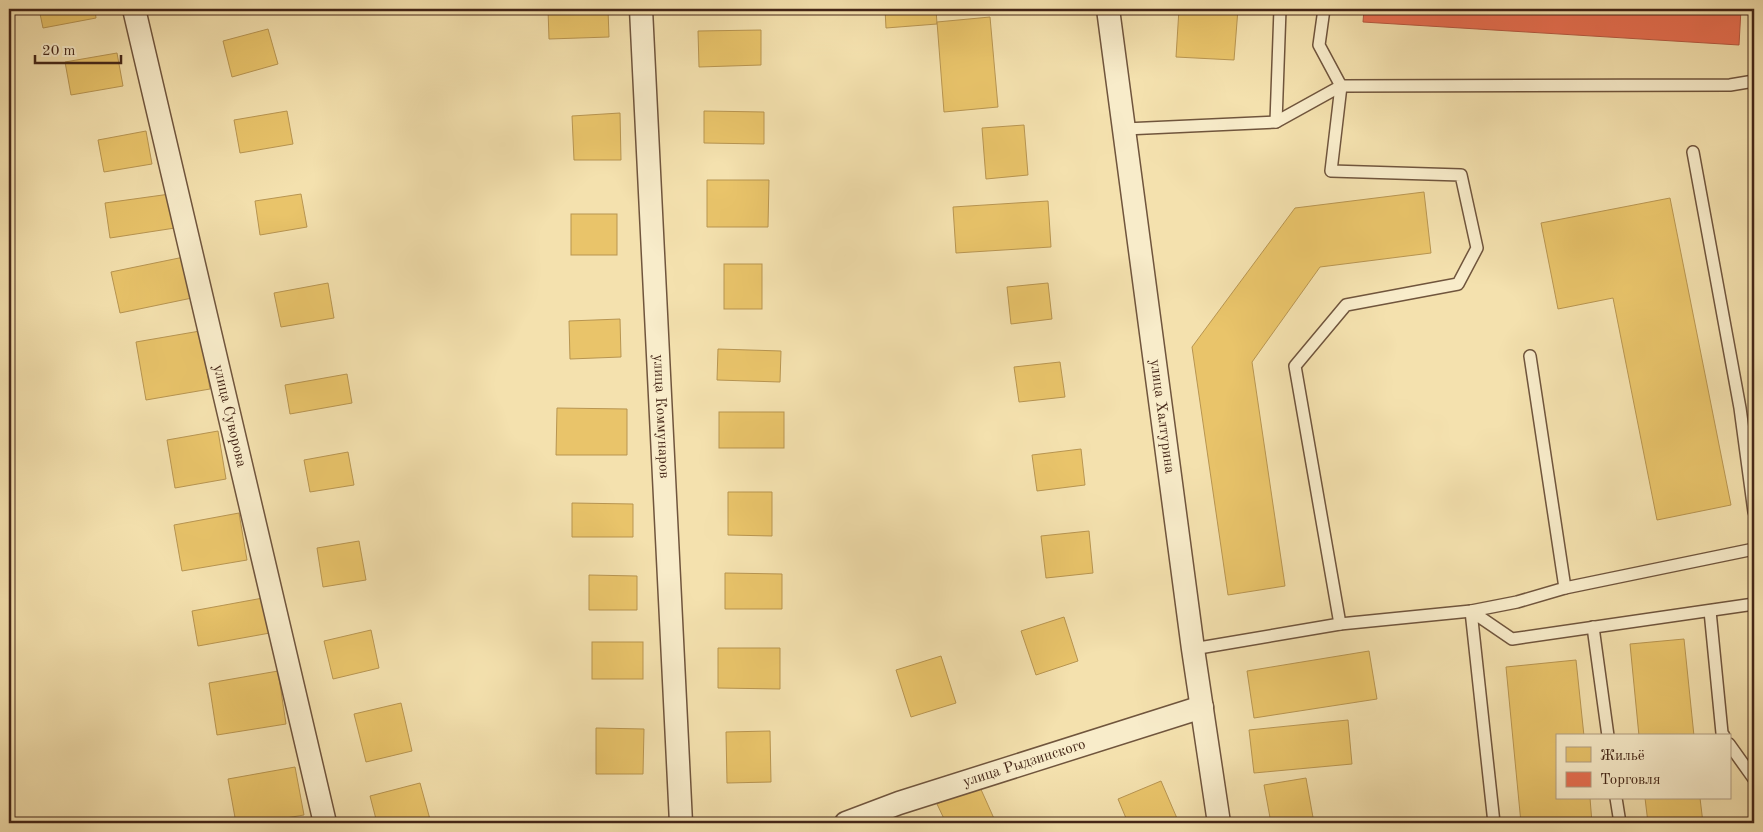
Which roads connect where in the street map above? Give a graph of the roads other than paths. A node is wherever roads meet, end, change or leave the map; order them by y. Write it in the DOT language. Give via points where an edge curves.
graph roads {
  1 [pos="134,9"];
  2 [pos="641,9"];
  3 [pos="1108,9"];
  4 [pos="1280,9"];
  5 [pos="1324,9"];
  6 [pos="1754,80"];
  7 [pos="1341,86"];
  8 [pos="1276,122"];
  9 [pos="1125,129"];
  10 [pos="1693,152"];
  11 [pos="1530,356"];
  12 [pos="1754,512"];
  13 [pos="1754,549"];
  14 [pos="1565,588"];
  15 [pos="1754,604"];
  16 [pos="1471,611"];
  17 [pos="1710,611"];
  18 [pos="1340,624"];
  19 [pos="1593,628"];
  20 [pos="1193,649"];
  21 [pos="1202,707"];
  22 [pos="1608,734"];
  23 [pos="1723,734"];
  24 [pos="1730,745"];
  25 [pos="1754,779"];
  26 [pos="1616,800"];
  27 [pos="325,823"];
  28 [pos="681,823"];
  29 [pos="846,823"];
  30 [pos="1219,823"];
  31 [pos="1494,823"];
  32 [pos="1620,823"];
  1 -- 27 [label="street, улица Суворова"];
  2 -- 28 [label="street, улица Коммунаров"];
  3 -- 9 [label="street, улица Халтурина"];
  4 -- 8 [label="lane"];
  5 -- 7 [label="lane" via="1319,45"];
  6 -- 7 [label="lane" via="1730,85"];
  7 -- 8 [label="lane"];
  7 -- 18 [label="lane" via="1331,170 1461,175 1477,248 1458,284 1346,305 1295,366"];
  8 -- 9 [label="lane"];
  9 -- 20 [label="street, улица Халтурина"];
  10 -- 12 [label="lane" via="1740,408"];
  11 -- 14 [label="lane"];
  13 -- 14 [label="lane"];
  14 -- 16 [label="lane"];
  15 -- 17 [label="lane"];
  16 -- 18 [label="lane"];
  16 -- 19 [label="lane" via="1512,639"];
  16 -- 31 [label="lane"];
  17 -- 19 [label="lane"];
  17 -- 23 [label="lane"];
  18 -- 20 [label="lane"];
  19 -- 22 [label="lane"];
  20 -- 21 [label="street, улица Халтурина"];
  21 -- 29 [label="street, улица Рыдзинского" via="899,803"];
  21 -- 30 [label="street, улица Халтурина"];
  24 -- 25 [label="lane"];
  26 -- 32 [label="lane"];
}
